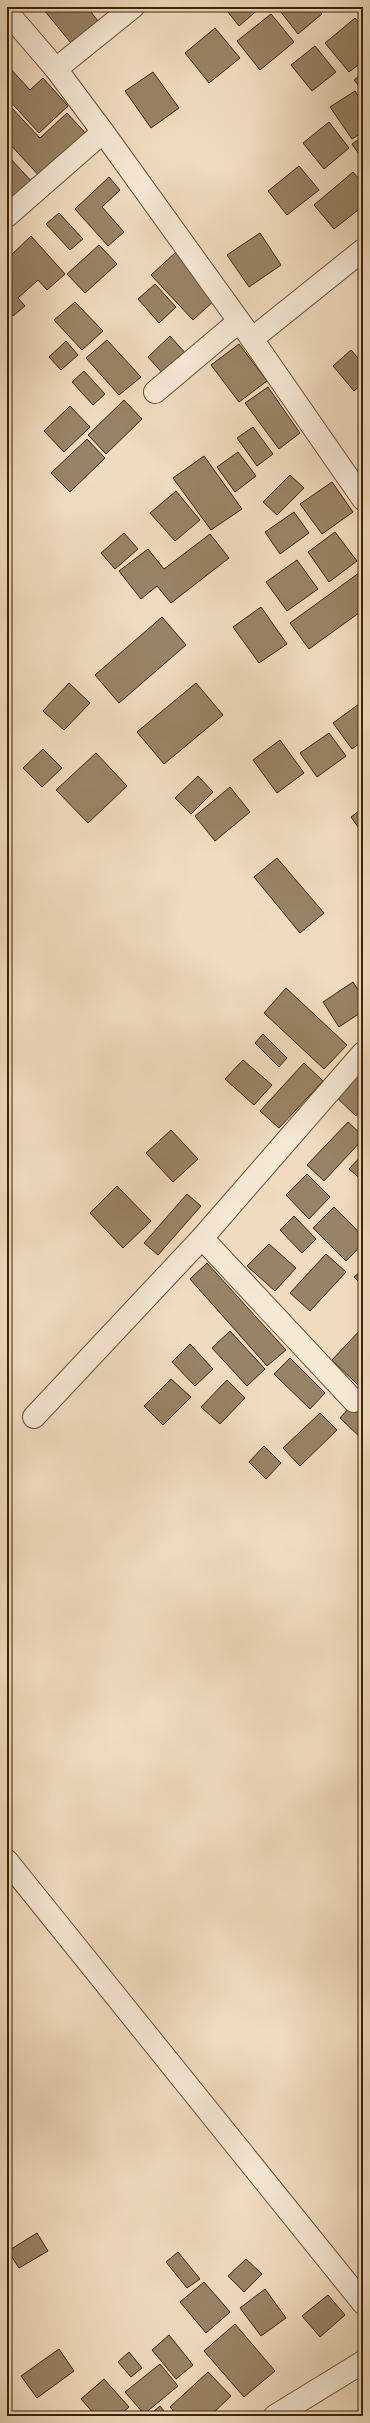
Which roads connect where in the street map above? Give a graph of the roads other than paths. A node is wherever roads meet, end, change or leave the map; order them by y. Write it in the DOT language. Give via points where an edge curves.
graph roads {
  1 [pos="133,7"];
  2 [pos="7,12"];
  3 [pos="56,69"];
  4 [pos="103,132"];
  5 [pos="7,216"];
  6 [pos="363,250"];
  7 [pos="238,322"];
  8 [pos="252,339"];
  9 [pos="156,392"];
  10 [pos="363,499"];
  11 [pos="363,1053"];
  12 [pos="202,1238"];
  13 [pos="354,1401"];
  14 [pos="34,1417"];
  15 [pos="7,1861"];
  16 [pos="363,2303"];
  17 [pos="363,2362"];
  18 [pos="275,2416"];
  1 -- 3 [label="street"];
  2 -- 3 [label="street"];
  3 -- 4 [label="street"];
  4 -- 5 [label="street"];
  4 -- 7 [label="street"];
  6 -- 8 [label="street"];
  7 -- 8 [label="street"];
  7 -- 9 [label="street"];
  8 -- 10 [label="street"];
  11 -- 12 [label="street"];
  12 -- 13 [label="street"];
  12 -- 14 [label="street"];
  15 -- 16 [label="street"];
  17 -- 18 [label="street"];
}
